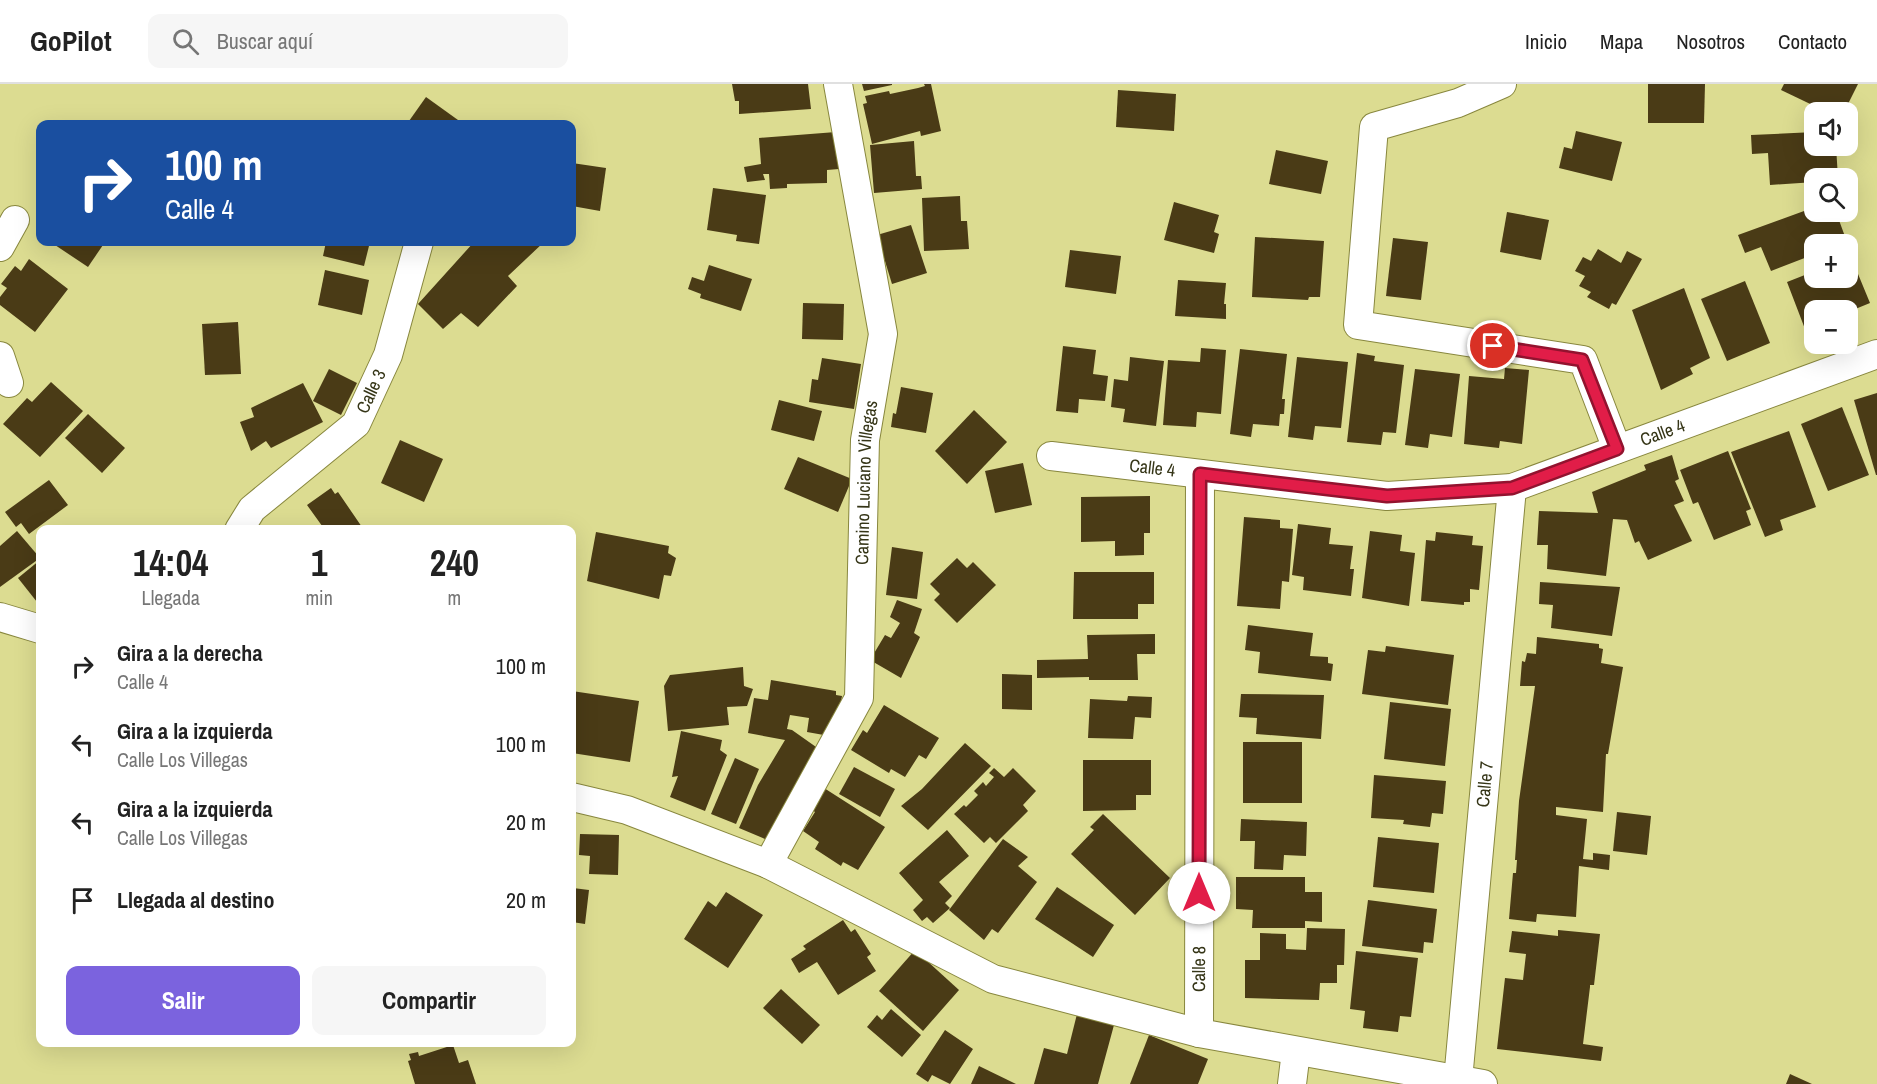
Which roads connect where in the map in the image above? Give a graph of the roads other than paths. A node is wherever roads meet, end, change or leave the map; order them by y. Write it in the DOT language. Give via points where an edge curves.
graph roads {
  1 [pos="838,84"];
  2 [pos="1502,84"];
  3 [pos="15,220"];
  4 [pos="418,246"];
  5 [pos="0,247"];
  6 [pos="1877,354"];
  7 [pos="0,356"];
  8 [pos="9,383"];
  9 [pos="1617,449"];
  10 [pos="1051,456"];
  11 [pos="1200,474"];
  12 [pos="1512,488"];
  13 [pos="242,525"];
  14 [pos="0,617"];
  15 [pos="36,627"];
  16 [pos="576,797"];
  17 [pos="768,864"];
  18 [pos="1199,1032"];
  19 [pos="1296,1051"];
  20 [pos="1471,1082"];
  21 [pos="1292,1084"];
  1 -- 17 [label="street, Camino Luciano Villegas" via="883,334 865,440 859,698"];
  2 -- 9 [label="street" via="1458,103 1374,127 1358,325 1582,360"];
  3 -- 5 [label="street"];
  4 -- 13 [label="street, Calle 3" via="388,355 356,424 252,509"];
  6 -- 9 [label="street, Calle 4"];
  7 -- 8 [label="street"];
  9 -- 12 [label="street, Calle 4"];
  10 -- 11 [label="street, Calle 4"];
  11 -- 12 [label="street, Calle 4" via="1387,496"];
  11 -- 18 [label="street, Calle 8"];
  12 -- 20 [label="street, Calle 7"];
  14 -- 15 [label="street"];
  16 -- 17 [label="street" via="627,810"];
  17 -- 18 [label="street" via="993,979"];
  18 -- 19 [label="street"];
  19 -- 20 [label="street"];
  19 -- 21 [label="street"];
}
